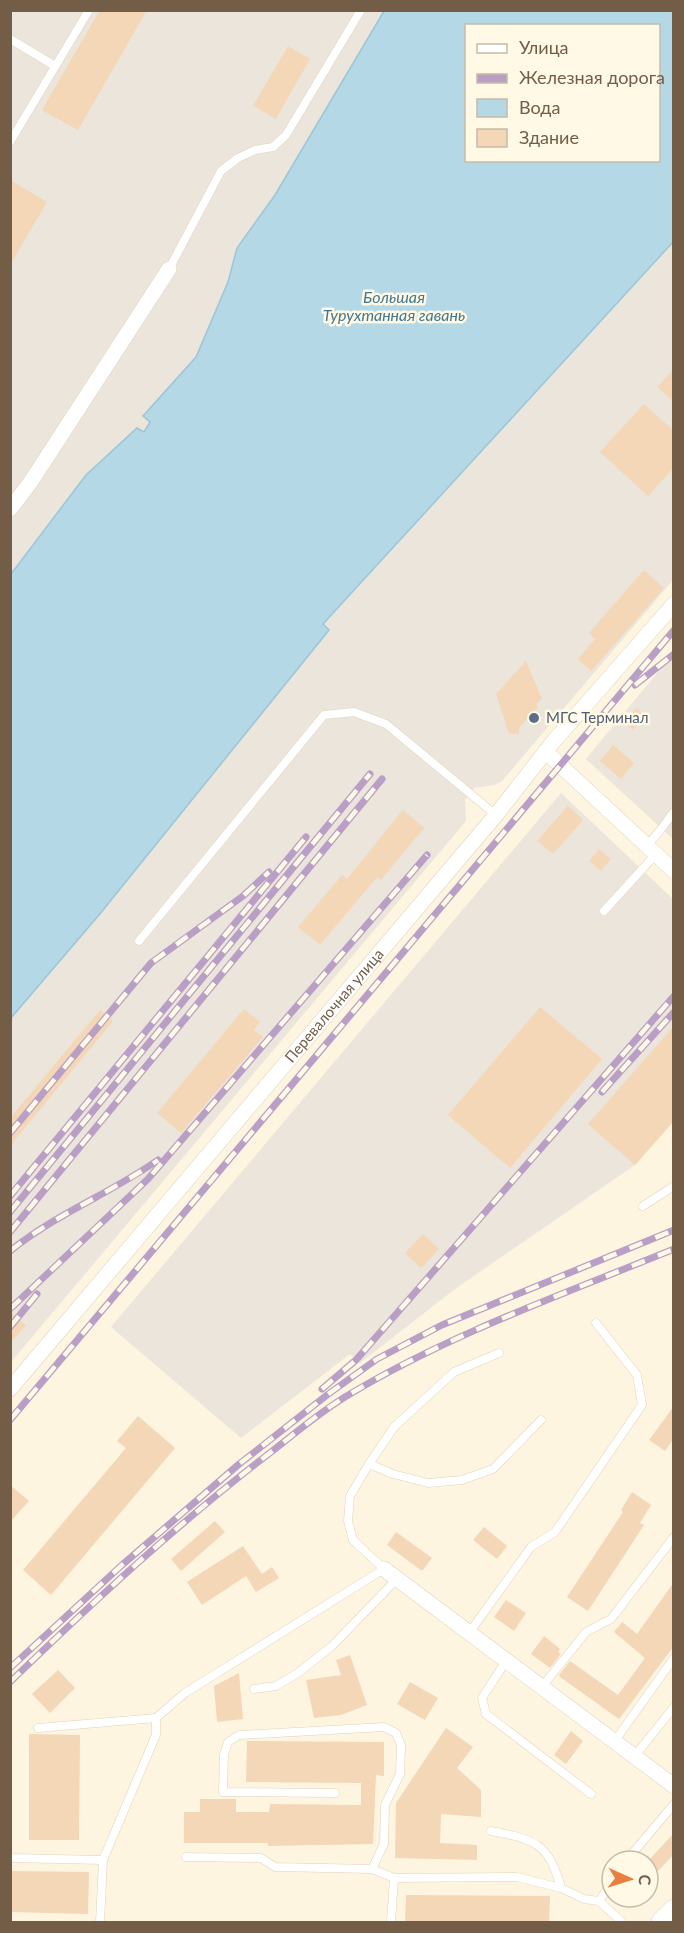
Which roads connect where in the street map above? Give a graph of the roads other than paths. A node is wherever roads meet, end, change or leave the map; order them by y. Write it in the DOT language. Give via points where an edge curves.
graph roads {
  1 [pos="89,10"];
  2 [pos="361,10"];
  3 [pos="10,39"];
  4 [pos="55,66"];
  5 [pos="10,142"];
  6 [pos="169,268"];
  7 [pos="10,509"];
  8 [pos="674,604"];
  9 [pos="546,752"];
  10 [pos="674,812"];
  11 [pos="496,815"];
  12 [pos="651,849"];
  13 [pos="674,870"];
  14 [pos="604,911"];
  15 [pos="139,941"];
  16 [pos="674,1186"];
  17 [pos="643,1206"];
  18 [pos="596,1323"];
  19 [pos="499,1353"];
  20 [pos="10,1389"];
  21 [pos="542,1420"];
  22 [pos="369,1464"];
  23 [pos="674,1537"];
  24 [pos="384,1569"];
  25 [pos="397,1579"];
  26 [pos="469,1633"];
  27 [pos="674,1658"];
  28 [pos="506,1662"];
  29 [pos="541,1688"];
  30 [pos="254,1689"];
  31 [pos="674,1707"];
  32 [pos="156,1718"];
  33 [pos="38,1728"];
  34 [pos="614,1742"];
  35 [pos="634,1757"];
  36 [pos="674,1786"];
  37 [pos="335,1793"];
  38 [pos="591,1794"];
  39 [pos="674,1804"];
  40 [pos="491,1832"];
  41 [pos="636,1849"];
  42 [pos="186,1857"];
  43 [pos="10,1858"];
  44 [pos="103,1860"];
  45 [pos="372,1869"];
  46 [pos="394,1878"];
  47 [pos="561,1887"];
  48 [pos="599,1901"];
  49 [pos="674,1910"];
  50 [pos="100,1923"];
  51 [pos="391,1923"];
  52 [pos="622,1923"];
  53 [pos="662,1923"];
  1 -- 4 [label="lane"];
  2 -- 6 [label="lane" via="286,135 273,147 255,150 221,171"];
  3 -- 4 [label="lane"];
  4 -- 5 [label="lane"];
  6 -- 7 [label="street"];
  8 -- 9 [label="street, Перевалочная улица"];
  9 -- 11 [label="street, Перевалочная улица"];
  9 -- 12 [label="street"];
  10 -- 12 [label="lane"];
  11 -- 15 [label="lane" via="386,724 354,712 324,715"];
  11 -- 20 [label="street, Перевалочная улица"];
  12 -- 13 [label="street"];
  12 -- 14 [label="lane"];
  16 -- 17 [label="lane"];
  18 -- 26 [label="lane" via="637,1375 642,1405 555,1532 531,1547"];
  19 -- 22 [label="lane" via="454,1372 394,1427"];
  21 -- 22 [label="lane" via="493,1469 462,1480 428,1483"];
  22 -- 24 [label="lane" via="350,1496 348,1521 353,1540"];
  23 -- 29 [label="lane" via="610,1619 586,1632"];
  24 -- 25 [label="street"];
  24 -- 32 [label="lane" via="185,1693"];
  25 -- 26 [label="street"];
  25 -- 30 [label="lane" via="332,1646 298,1673 276,1686"];
  26 -- 28 [label="street"];
  27 -- 34 [label="lane"];
  28 -- 29 [label="street"];
  28 -- 38 [label="lane" via="482,1698 486,1714"];
  29 -- 34 [label="street"];
  31 -- 35 [label="lane"];
  32 -- 33 [label="lane"];
  32 -- 44 [label="lane" via="156,1735"];
  34 -- 35 [label="street"];
  35 -- 36 [label="street"];
  37 -- 45 [label="lane" via="223,1792 228,1742 239,1735 384,1727 396,1733 401,1745 400,1774 385,1805 384,1844"];
  39 -- 41 [label="lane"];
  40 -- 47 [label="lane" via="515,1836 549,1854"];
  42 -- 45 [label="lane" via="261,1858 275,1868"];
  43 -- 44 [label="lane"];
  44 -- 50 [label="lane"];
  45 -- 46 [label="lane"];
  46 -- 47 [label="lane" via="517,1877"];
  46 -- 51 [label="lane"];
  47 -- 48 [label="lane" via="584,1899"];
  48 -- 52 [label="lane"];
  49 -- 53 [label="street"];
}
